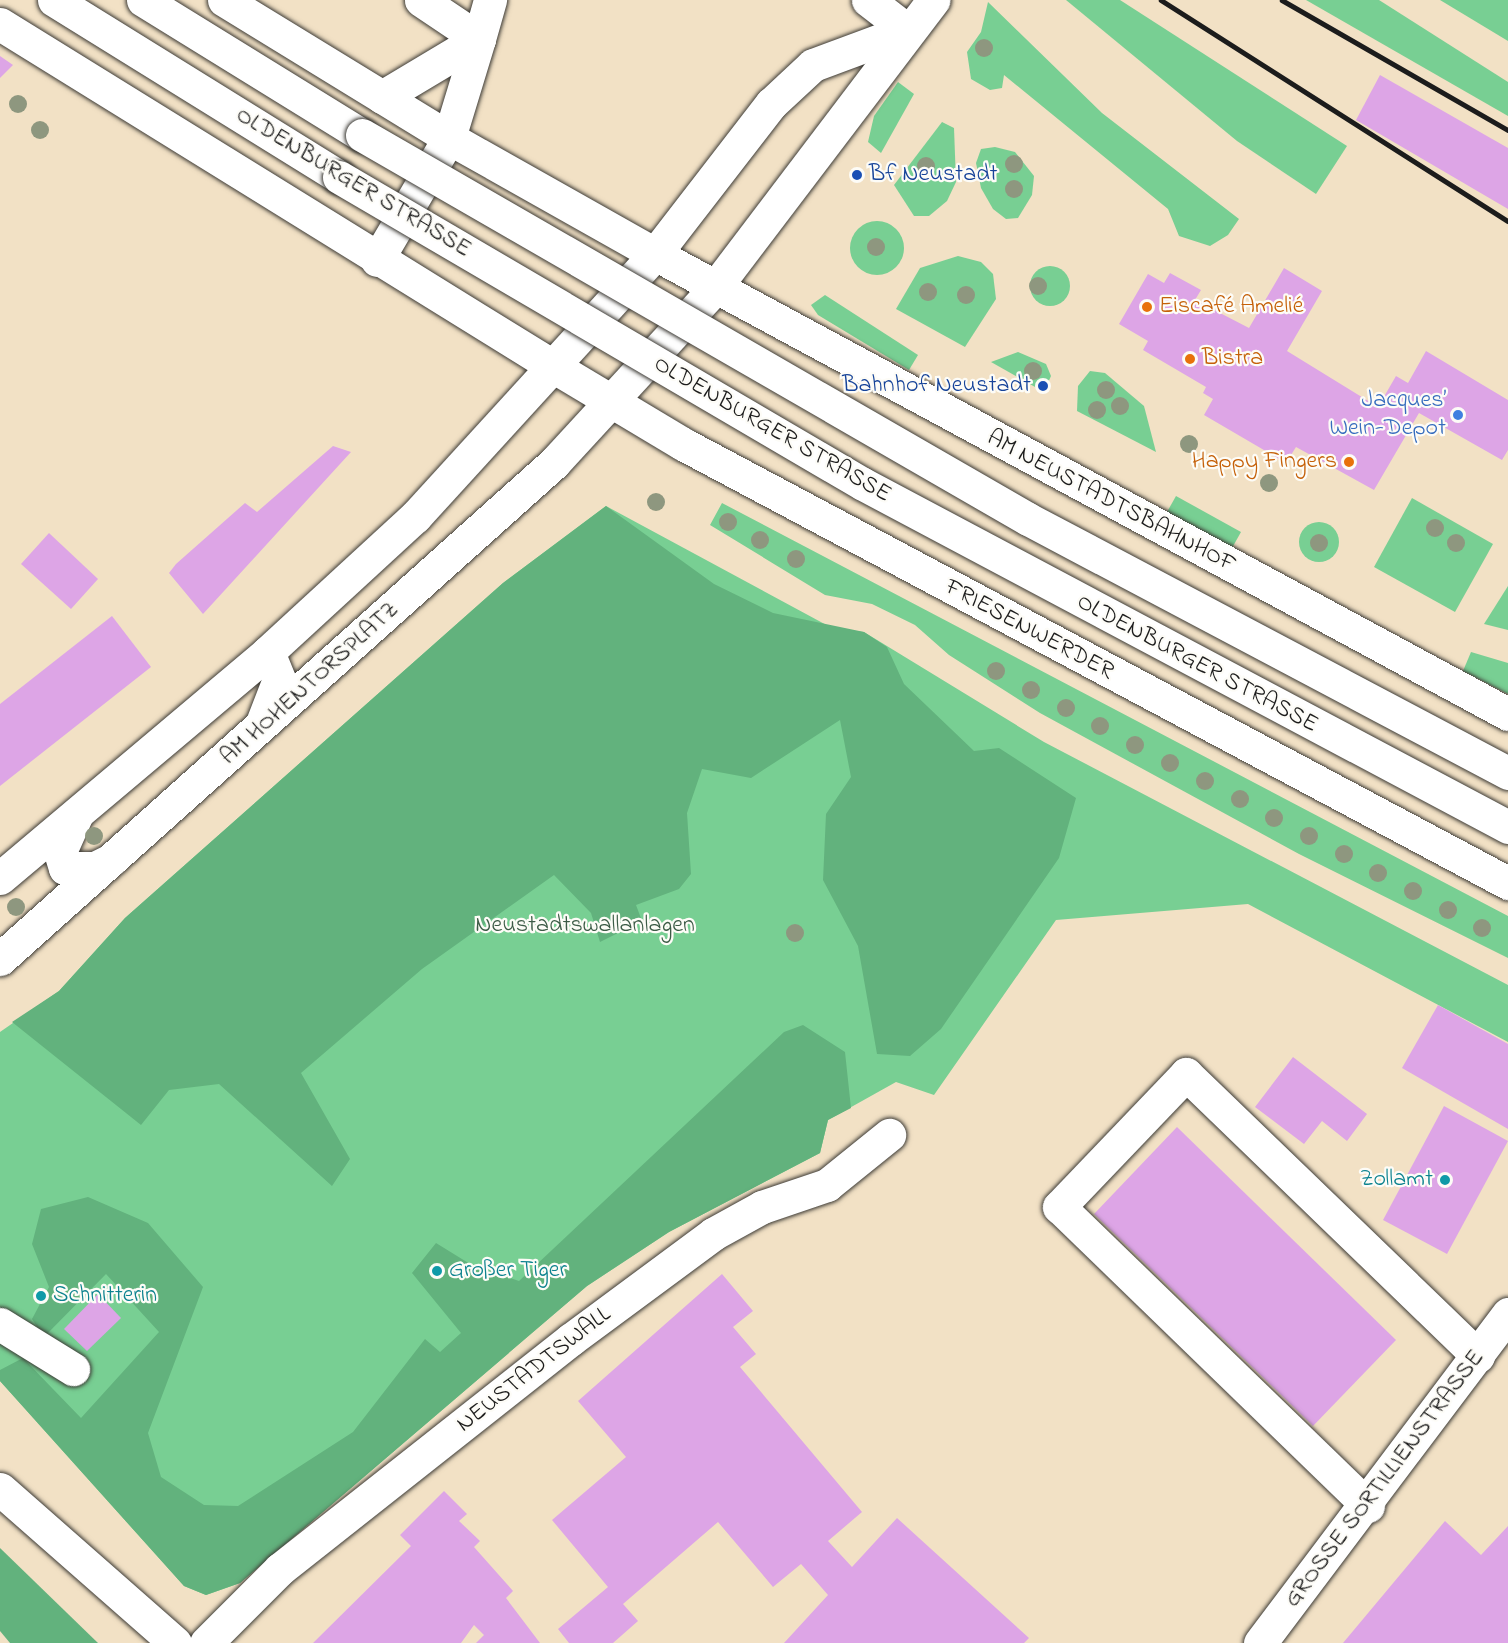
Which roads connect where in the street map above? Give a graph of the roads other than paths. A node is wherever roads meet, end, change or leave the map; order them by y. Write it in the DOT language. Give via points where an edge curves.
graph roads {
  1 [pos="54,0"];
  2 [pos="143,0"];
  3 [pos="224,0"];
  4 [pos="421,0"];
  5 [pos="490,0"];
  6 [pos="868,0"];
  7 [pos="933,0"];
  8 [pos="0,24"];
  9 [pos="907,30"];
  10 [pos="478,39"];
  11 [pos="382,97"];
  12 [pos="449,138"];
  13 [pos="655,254"];
  14 [pos="377,260"];
  15 [pos="714,289"];
  16 [pos="556,368"];
  17 [pos="612,401"];
  18 [pos="268,652"];
  19 [pos="1508,714"];
  20 [pos="261,726"];
  21 [pos="1508,773"];
  22 [pos="76,815"];
  23 [pos="1508,826"];
  24 [pos="114,859"];
  25 [pos="0,878"];
  26 [pos="1508,883"];
  27 [pos="0,959"];
  28 [pos="889,1136"];
  29 [pos="1508,1314"];
  30 [pos="0,1324"];
  31 [pos="1478,1356"];
  32 [pos="73,1369"];
  33 [pos="0,1473"];
  34 [pos="0,1489"];
  35 [pos="1368,1506"];
  36 [pos="42,1524"];
  37 [pos="174,1643"];
  38 [pos="206,1643"];
  39 [pos="1260,1643"];
  1 -- 23 [label="main road, OLDENBURGER STRASSE, bridge" via="339,177 873,490"];
  2 -- 21 [label="main road, OLDENBURGER STRASSE, bridge" via="362,135 1018,514"];
  3 -- 11 [label="main road, AM NEUSTADTSBAHNHOF"];
  4 -- 10 [label="main road"];
  5 -- 10 [label="main road"];
  6 -- 9 [label="main road"];
  7 -- 9 [label="main road, AM HOHENTORSPLATZ"];
  8 -- 14 [label="main road, FRIESENWERDER"];
  9 -- 13 [label="main road" via="813,65 771,104"];
  9 -- 15 [label="main road, AM HOHENTORSPLATZ"];
  10 -- 11 [label="main road"];
  10 -- 12 [label="main road"];
  11 -- 12 [label="main road, AM NEUSTADTSBAHNHOF"];
  12 -- 13 [label="main road, AM NEUSTADTSBAHNHOF"];
  12 -- 14 [label="main road"];
  13 -- 15 [label="main road, AM NEUSTADTSBAHNHOF"];
  13 -- 16 [label="main road"];
  14 -- 16 [label="main road, FRIESENWERDER"];
  15 -- 17 [label="main road, AM HOHENTORSPLATZ"];
  15 -- 19 [label="main road, AM NEUSTADTSBAHNHOF"];
  16 -- 17 [label="main road, FRIESENWERDER"];
  16 -- 18 [label="main road" via="415,518"];
  17 -- 20 [label="main road, AM HOHENTORSPLATZ" via="541,476"];
  17 -- 26 [label="main road, FRIESENWERDER" via="683,444"];
  18 -- 20 [label="main road" via="279,678"];
  18 -- 22 [label="main road"];
  20 -- 24 [label="main road, AM HOHENTORSPLATZ"];
  22 -- 24 [label="main road" via="60,852 65,867 95,868"];
  22 -- 25 [label="main road"];
  24 -- 27 [label="main road, AM HOHENTORSPLATZ"];
  28 -- 38 [label="main road, NEUSTADTSWALL" via="827,1185 762,1207 713,1234 570,1340 280,1569"];
  29 -- 31 [label="main road, GROSSE SORTILLIENSTRASSE"];
  30 -- 32 [label="main road"];
  31 -- 35 [label="main road, GROSSE SORTILLIENSTRASSE"];
  31 -- 35 [label="main road" via="1186,1074 1059,1207"];
  33 -- 36 [label="main road"];
  34 -- 36 [label="main road"];
  35 -- 39 [label="main road, GROSSE SORTILLIENSTRASSE"];
  36 -- 37 [label="main road"];
}
